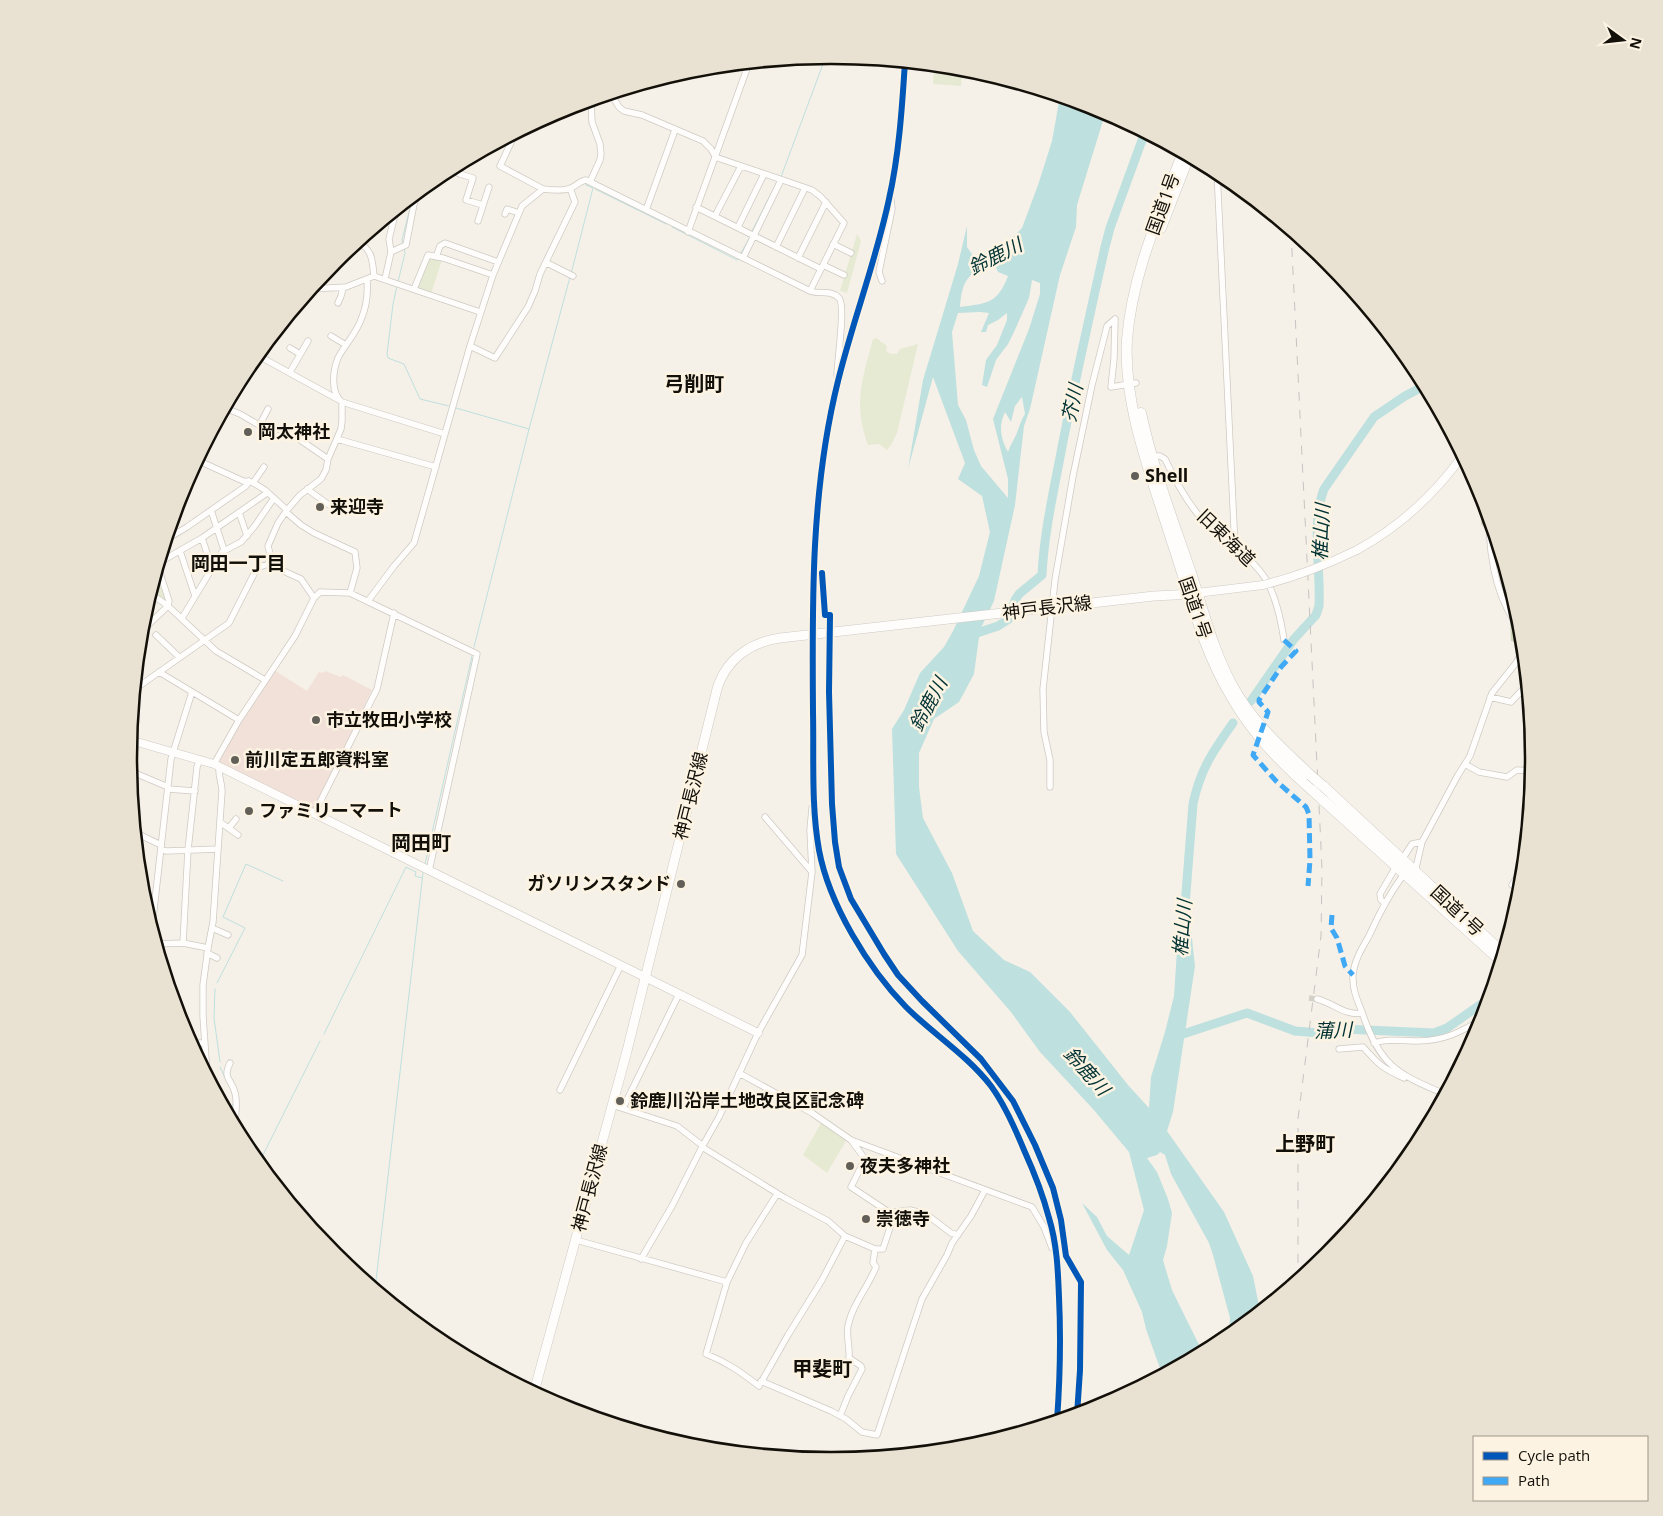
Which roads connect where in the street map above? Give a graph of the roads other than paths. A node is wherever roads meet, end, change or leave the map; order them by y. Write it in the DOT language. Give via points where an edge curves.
graph roads {
  1 [pos="905,68"];
  2 [pos="747,69"];
  3 [pos="614,99"];
  4 [pos="592,107"];
  5 [pos="675,130"];
  6 [pos="511,142"];
  7 [pos="715,156"];
  8 [pos="1180,158"];
  9 [pos="1187,162"];
  10 [pos="741,166"];
  11 [pos="458,173"];
  12 [pos="764,174"];
  13 [pos="781,180"];
  14 [pos="588,181"];
  15 [pos="1217,181"];
  16 [pos="489,187"];
  17 [pos="570,188"];
  18 [pos="805,188"];
  19 [pos="543,189"];
  20 [pos="890,196"];
  21 [pos="826,202"];
  22 [pos="414,203"];
  23 [pos="482,206"];
  24 [pos="696,207"];
  25 [pos="646,210"];
  26 [pos="505,214"];
  27 [pos="519,214"];
  28 [pos="715,216"];
  29 [pos="394,220"];
  30 [pos="478,221"];
  31 [pos="738,227"];
  32 [pos="688,232"];
  33 [pos="751,234"];
  34 [pos="833,244"];
  35 [pos="364,245"];
  36 [pos="776,246"];
  37 [pos="391,252"];
  38 [pos="851,253"];
  39 [pos="436,257"];
  40 [pos="742,258"];
  41 [pos="798,258"];
  42 [pos="498,262"];
  43 [pos="547,262"];
  44 [pos="822,267"];
  45 [pos="493,275"];
  46 [pos="571,275"];
  47 [pos="844,275"];
  48 [pos="374,276"];
  49 [pos="367,279"];
  50 [pos="385,279"];
  51 [pos="882,281"];
  52 [pos="343,288"];
  53 [pos="321,289"];
  54 [pos="414,289"];
  55 [pos="810,291"];
  56 [pos="338,303"];
  57 [pos="480,312"];
  58 [pos="331,336"];
  59 [pos="308,341"];
  60 [pos="346,345"];
  61 [pos="470,346"];
  62 [pos="290,348"];
  63 [pos="300,354"];
  64 [pos="264,359"];
  65 [pos="290,372"];
  66 [pos="838,379"];
  67 [pos="1132,384"];
  68 [pos="340,401"];
  69 [pos="268,409"];
  70 [pos="231,410"];
  71 [pos="260,424"];
  72 [pos="445,434"];
  73 [pos="337,440"];
  74 [pos="1149,456"];
  75 [pos="328,459"];
  76 [pos="1459,461"];
  77 [pos="204,463"];
  78 [pos="264,467"];
  79 [pos="436,467"];
  80 [pos="251,482"];
  81 [pos="307,489"];
  82 [pos="267,492"];
  83 [pos="274,498"];
  84 [pos="328,505"];
  85 [pos="211,510"];
  86 [pos="286,511"];
  87 [pos="239,512"];
  88 [pos="217,527"];
  89 [pos="174,534"];
  90 [pos="247,536"];
  91 [pos="202,538"];
  92 [pos="1490,538"];
  93 [pos="1235,548"];
  94 [pos="224,550"];
  95 [pos="180,551"];
  96 [pos="167,558"];
  97 [pos="268,564"];
  98 [pos="212,568"];
  99 [pos="161,577"];
  100 [pos="350,593"];
  101 [pos="1193,594"];
  102 [pos="195,596"];
  103 [pos="156,598"];
  104 [pos="314,598"];
  105 [pos="368,601"];
  106 [pos="168,606"];
  107 [pos="1050,608"];
  108 [pos="1509,610"];
  109 [pos="394,613"];
  110 [pos="182,618"];
  111 [pos="151,622"];
  112 [pos="814,634"];
  113 [pos="156,635"];
  114 [pos="1284,640"];
  115 [pos="204,641"];
  116 [pos="179,657"];
  117 [pos="1519,660"];
  118 [pos="159,672"];
  119 [pos="265,680"];
  120 [pos="141,684"];
  121 [pos="1522,690"];
  122 [pos="192,692"];
  123 [pos="1490,697"];
  124 [pos="239,720"];
  125 [pos="138,742"];
  126 [pos="174,752"];
  127 [pos="200,759"];
  128 [pos="1465,764"];
  129 [pos="216,766"];
  130 [pos="1525,771"];
  131 [pos="138,774"];
  132 [pos="1050,787"];
  133 [pos="168,788"];
  134 [pos="814,788"];
  135 [pos="195,791"];
  136 [pos="314,814"];
  137 [pos="765,817"];
  138 [pos="236,819"];
  139 [pos="220,822"];
  140 [pos="229,828"];
  141 [pos="238,835"];
  142 [pos="142,836"];
  143 [pos="1422,842"];
  144 [pos="161,847"];
  145 [pos="218,849"];
  146 [pos="188,850"];
  147 [pos="1405,855"];
  148 [pos="1394,870"];
  149 [pos="429,871"];
  150 [pos="812,872"];
  151 [pos="1410,872"];
  152 [pos="1385,903"];
  153 [pos="154,907"];
  154 [pos="212,928"];
  155 [pos="227,936"];
  156 [pos="163,944"];
  157 [pos="183,944"];
  158 [pos="1499,949"];
  159 [pos="207,951"];
  160 [pos="1496,957"];
  161 [pos="217,958"];
  162 [pos="621,965"];
  163 [pos="646,977"];
  164 [pos="679,994"];
  165 [pos="1318,999"];
  166 [pos="1363,1016"];
  167 [pos="1472,1026"];
  168 [pos="758,1033"];
  169 [pos="1373,1042"];
  170 [pos="199,1043"];
  171 [pos="205,1043"];
  172 [pos="1339,1049"];
  173 [pos="206,1059"];
  174 [pos="230,1063"];
  175 [pos="739,1073"];
  176 [pos="1418,1083"];
  177 [pos="560,1090"];
  178 [pos="1440,1092"];
  179 [pos="612,1106"];
  180 [pos="623,1108"];
  181 [pos="235,1113"];
  182 [pos="851,1140"];
  183 [pos="702,1146"];
  184 [pos="985,1190"];
  185 [pos="777,1194"];
  186 [pos="895,1212"];
  187 [pos="958,1235"];
  188 [pos="845,1236"];
  189 [pos="576,1240"];
  190 [pos="875,1249"];
  191 [pos="1056,1251"];
  192 [pos="642,1259"];
  193 [pos="727,1282"];
  194 [pos="761,1381"];
  195 [pos="536,1386"];
  196 [pos="1057,1414"];
  197 [pos="840,1416"];
  1 -- 20 [label="street" via="898,150"];
  2 -- 7 [label="street"];
  3 -- 5 [label="street" via="624,110"];
  4 -- 14 [label="street" via="592,122 602,154"];
  5 -- 7 [label="street" via="703,141"];
  5 -- 25 [label="street"];
  6 -- 19 [label="street" via="500,166"];
  7 -- 10 [label="street"];
  7 -- 24 [label="street"];
  8 -- 67 [label="highway, 国道1号" via="1135,285 1127,342"];
  9 -- 67 [label="highway, 国道1号" via="1142,287 1136,312"];
  10 -- 12 [label="street"];
  10 -- 28 [label="street"];
  11 -- 23 [label="street" via="473,178 466,200"];
  12 -- 13 [label="street"];
  12 -- 31 [label="street"];
  13 -- 18 [label="street"];
  13 -- 33 [label="street"];
  14 -- 17 [label="street" via="581,181"];
  14 -- 25 [label="street"];
  15 -- 93 [label="street"];
  16 -- 23 [label="street"];
  17 -- 19 [label="street"];
  17 -- 43 [label="street" via="575,202"];
  18 -- 21 [label="street"];
  18 -- 36 [label="street"];
  19 -- 27 [label="street" via="522,206"];
  20 -- 51 [label="street" via="892,209 880,272"];
  20 -- 66 [label="street"];
  21 -- 34 [label="street" via="844,223"];
  21 -- 41 [label="street"];
  22 -- 37 [label="street" via="404,246"];
  23 -- 30 [label="street"];
  24 -- 28 [label="street"];
  24 -- 32 [label="street"];
  25 -- 32 [label="street"];
  26 -- 27 [label="street" via="507,209"];
  27 -- 42 [label="street"];
  28 -- 31 [label="street"];
  29 -- 37 [label="street" via="389,238"];
  31 -- 33 [label="street"];
  32 -- 40 [label="street"];
  33 -- 36 [label="street"];
  33 -- 40 [label="street"];
  34 -- 38 [label="street"];
  34 -- 44 [label="street"];
  35 -- 48 [label="street" via="370,254"];
  36 -- 41 [label="street"];
  37 -- 50 [label="street"];
  39 -- 42 [label="street" via="440,246 445,243"];
  39 -- 45 [label="street"];
  39 -- 54 [label="street" via="428,256"];
  40 -- 55 [label="street"];
  41 -- 44 [label="street"];
  42 -- 45 [label="street"];
  43 -- 46 [label="street"];
  43 -- 61 [label="street" via="534,296 495,358"];
  44 -- 47 [label="street"];
  44 -- 55 [label="street"];
  45 -- 57 [label="street"];
  48 -- 49 [label="street"];
  48 -- 50 [label="street"];
  49 -- 52 [label="street"];
  49 -- 60 [label="street" via="368,295 363,317"];
  50 -- 54 [label="street"];
  52 -- 53 [label="street"];
  52 -- 56 [label="street"];
  54 -- 57 [label="street"];
  55 -- 66 [label="street" via="826,291 840,299 842,320"];
  57 -- 61 [label="street"];
  58 -- 60 [label="street"];
  59 -- 63 [label="street"];
  60 -- 68 [label="street" via="338,358 334,375 335,392"];
  61 -- 72 [label="street"];
  62 -- 63 [label="street"];
  63 -- 65 [label="street"];
  64 -- 65 [label="street"];
  65 -- 68 [label="street"];
  66 -- 112 [label="street" via="819,487"];
  67 -- 74 [label="highway, 国道1号" via="1134,416"];
  67 -- 107 [label="street" via="1111,387 1115,319 1105,330"];
  68 -- 72 [label="street"];
  68 -- 73 [label="street" via="342,421"];
  69 -- 71 [label="street"];
  70 -- 71 [label="street"];
  71 -- 75 [label="street" via="293,435"];
  72 -- 79 [label="street"];
  73 -- 75 [label="street"];
  73 -- 79 [label="street"];
  74 -- 93 [label="street, 旧東海道" via="1165,459 1198,514"];
  74 -- 101 [label="highway, 国道1号"];
  75 -- 81 [label="street" via="324,475"];
  76 -- 101 [label="street, bridge" via="1420,505 1357,550 1302,575 1262,585"];
  77 -- 80 [label="street"];
  78 -- 80 [label="street"];
  79 -- 105 [label="street" via="414,543"];
  80 -- 82 [label="street"];
  80 -- 85 [label="street"];
  81 -- 84 [label="street"];
  81 -- 86 [label="street"];
  82 -- 83 [label="street"];
  82 -- 87 [label="street"];
  83 -- 86 [label="street"];
  83 -- 90 [label="street"];
  85 -- 88 [label="street"];
  85 -- 89 [label="street"];
  86 -- 97 [label="street" via="270,539"];
  86 -- 100 [label="street" via="314,533 355,552 358,568"];
  87 -- 88 [label="street"];
  87 -- 90 [label="street"];
  88 -- 91 [label="street"];
  88 -- 94 [label="street"];
  90 -- 94 [label="street"];
  91 -- 95 [label="street"];
  91 -- 98 [label="street"];
  92 -- 108 [label="street" via="1500,590"];
  93 -- 114 [label="street, 旧東海道" via="1265,579 1278,610"];
  94 -- 98 [label="street"];
  95 -- 96 [label="street"];
  95 -- 102 [label="street"];
  97 -- 104 [label="street" via="301,579"];
  97 -- 115 [label="street" via="257,568 229,623"];
  98 -- 102 [label="street"];
  99 -- 106 [label="street" via="170,601"];
  100 -- 104 [label="street" via="320,592"];
  100 -- 105 [label="street"];
  101 -- 107 [label="main road, 神戸長沢線"];
  101 -- 151 [label="highway, 国道1号, bridge" via="1233,688 1252,715"];
  101 -- 151 [label="highway, 国道1号, bridge" via="1218,671 1237,706 1268,748 1324,801"];
  102 -- 110 [label="street"];
  103 -- 106 [label="street"];
  104 -- 119 [label="street" via="295,636"];
  105 -- 109 [label="street"];
  106 -- 110 [label="street"];
  106 -- 111 [label="street"];
  107 -- 112 [label="main road, 神戸長沢線"];
  107 -- 132 [label="street" via="1043,689"];
  109 -- 136 [label="street" via="377,689"];
  109 -- 149 [label="street" via="477,654"];
  110 -- 115 [label="street"];
  112 -- 134 [label="street"];
  112 -- 163 [label="main road, 神戸長沢線" via="774,638 757,644 736,657 721,677"];
  113 -- 116 [label="street"];
  115 -- 116 [label="street"];
  115 -- 119 [label="street"];
  116 -- 118 [label="street"];
  117 -- 123 [label="street"];
  118 -- 120 [label="street"];
  118 -- 122 [label="street"];
  119 -- 124 [label="street"];
  121 -- 123 [label="street" via="1511,702"];
  122 -- 124 [label="street"];
  122 -- 126 [label="street"];
  123 -- 128 [label="street"];
  124 -- 129 [label="street"];
  125 -- 126 [label="street"];
  126 -- 127 [label="street"];
  126 -- 133 [label="street"];
  127 -- 129 [label="street"];
  127 -- 135 [label="street"];
  128 -- 130 [label="street" via="1479,772 1508,777 1517,770"];
  128 -- 143 [label="street"];
  129 -- 136 [label="street"];
  129 -- 139 [label="street" via="222,786"];
  131 -- 133 [label="street"];
  133 -- 135 [label="street"];
  133 -- 144 [label="street"];
  134 -- 150 [label="street" via="810,830"];
  134 -- 191 [label="street" via="819,848 836,902 888,986 905,1006 980,1074 1000,1100 1040,1188"];
  135 -- 146 [label="street"];
  136 -- 149 [label="street"];
  137 -- 150 [label="street"];
  138 -- 140 [label="street"];
  139 -- 140 [label="street"];
  139 -- 145 [label="street"];
  140 -- 141 [label="street"];
  142 -- 144 [label="street"];
  143 -- 147 [label="street" via="1412,844"];
  143 -- 151 [label="street"];
  144 -- 146 [label="street"];
  144 -- 153 [label="street"];
  145 -- 146 [label="street"];
  145 -- 154 [label="street"];
  146 -- 157 [label="street"];
  148 -- 152 [label="street" via="1380,894"];
  149 -- 162 [label="street"];
  150 -- 168 [label="street" via="802,955"];
  151 -- 152 [label="street"];
  151 -- 158 [label="highway, 国道1号"];
  151 -- 160 [label="highway, 国道1号"];
  152 -- 166 [label="street" via="1355,964 1354,986"];
  154 -- 155 [label="street"];
  154 -- 159 [label="street"];
  156 -- 157 [label="street"];
  157 -- 159 [label="street"];
  159 -- 161 [label="street"];
  159 -- 171 [label="street" via="203,993"];
  162 -- 163 [label="street"];
  162 -- 177 [label="street"];
  163 -- 164 [label="street"];
  163 -- 179 [label="main road, 神戸長沢線"];
  164 -- 168 [label="street"];
  164 -- 180 [label="street"];
  165 -- 166 [label="street" via="1346,1013"];
  166 -- 169 [label="street"];
  167 -- 169 [label="street" via="1448,1038"];
  168 -- 175 [label="street"];
  169 -- 176 [label="street" via="1390,1065"];
  170 -- 171 [label="street"];
  171 -- 173 [label="street"];
  172 -- 176 [label="street" via="1363,1047 1383,1068"];
  174 -- 181 [label="street" via="226,1075 235,1092"];
  175 -- 182 [label="street"];
  175 -- 183 [label="street" via="720,1117"];
  176 -- 178 [label="street"];
  179 -- 180 [label="street"];
  179 -- 189 [label="main road, 神戸長沢線"];
  180 -- 183 [label="street" via="677,1126"];
  182 -- 184 [label="street"];
  182 -- 186 [label="street" via="865,1159 852,1187"];
  183 -- 185 [label="street"];
  183 -- 192 [label="street"];
  184 -- 187 [label="street"];
  184 -- 191 [label="street" via="1032,1207 1052,1249"];
  185 -- 188 [label="street" via="828,1221"];
  185 -- 193 [label="street" via="746,1243"];
  186 -- 187 [label="street" via="910,1210 926,1214"];
  186 -- 190 [label="street" via="883,1249"];
  187 -- 197 [label="street" via="922,1299 877,1435 862,1432"];
  188 -- 190 [label="street"];
  188 -- 194 [label="street"];
  189 -- 192 [label="street"];
  189 -- 195 [label="main road, 神戸長沢線"];
  190 -- 197 [label="street" via="873,1260 876,1267 848,1328 849,1358 862,1369"];
  191 -- 196 [label="street" via="1060,1344"];
  192 -- 193 [label="street"];
  193 -- 194 [label="street" via="706,1354 736,1368 759,1386"];
  194 -- 197 [label="street"];
}
